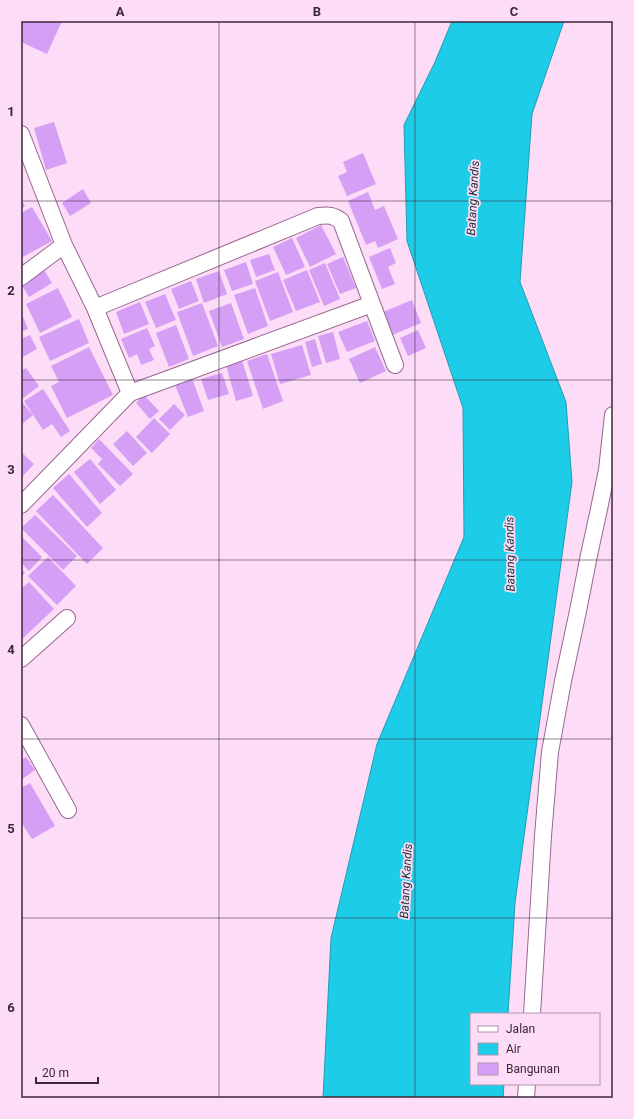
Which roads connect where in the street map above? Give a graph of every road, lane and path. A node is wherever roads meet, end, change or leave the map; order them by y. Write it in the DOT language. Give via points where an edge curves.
graph roads {
  1 [pos="21,134"];
  2 [pos="26,161"];
  3 [pos="64,245"];
  4 [pos="21,277"];
  5 [pos="372,304"];
  6 [pos="95,308"];
  7 [pos="395,365"];
  8 [pos="130,393"];
  9 [pos="613,415"];
  10 [pos="21,505"];
  11 [pos="67,618"];
  12 [pos="21,659"];
  13 [pos="21,725"];
  14 [pos="68,810"];
  15 [pos="532,1013"];
  16 [pos="527,1085"];
  17 [pos="526,1098"];
  1 -- 2 [label="street"];
  2 -- 3 [label="street"];
  3 -- 4 [label="street"];
  3 -- 6 [label="street"];
  5 -- 6 [label="street" via="341,221 335,216 327,215 318,216"];
  5 -- 7 [label="street"];
  5 -- 8 [label="street"];
  6 -- 8 [label="street"];
  8 -- 10 [label="street"];
  9 -- 15 [label="street" via="599,509 550,752"];
  11 -- 12 [label="street"];
  13 -- 14 [label="street"];
  16 -- 17 [label="street"];
}
